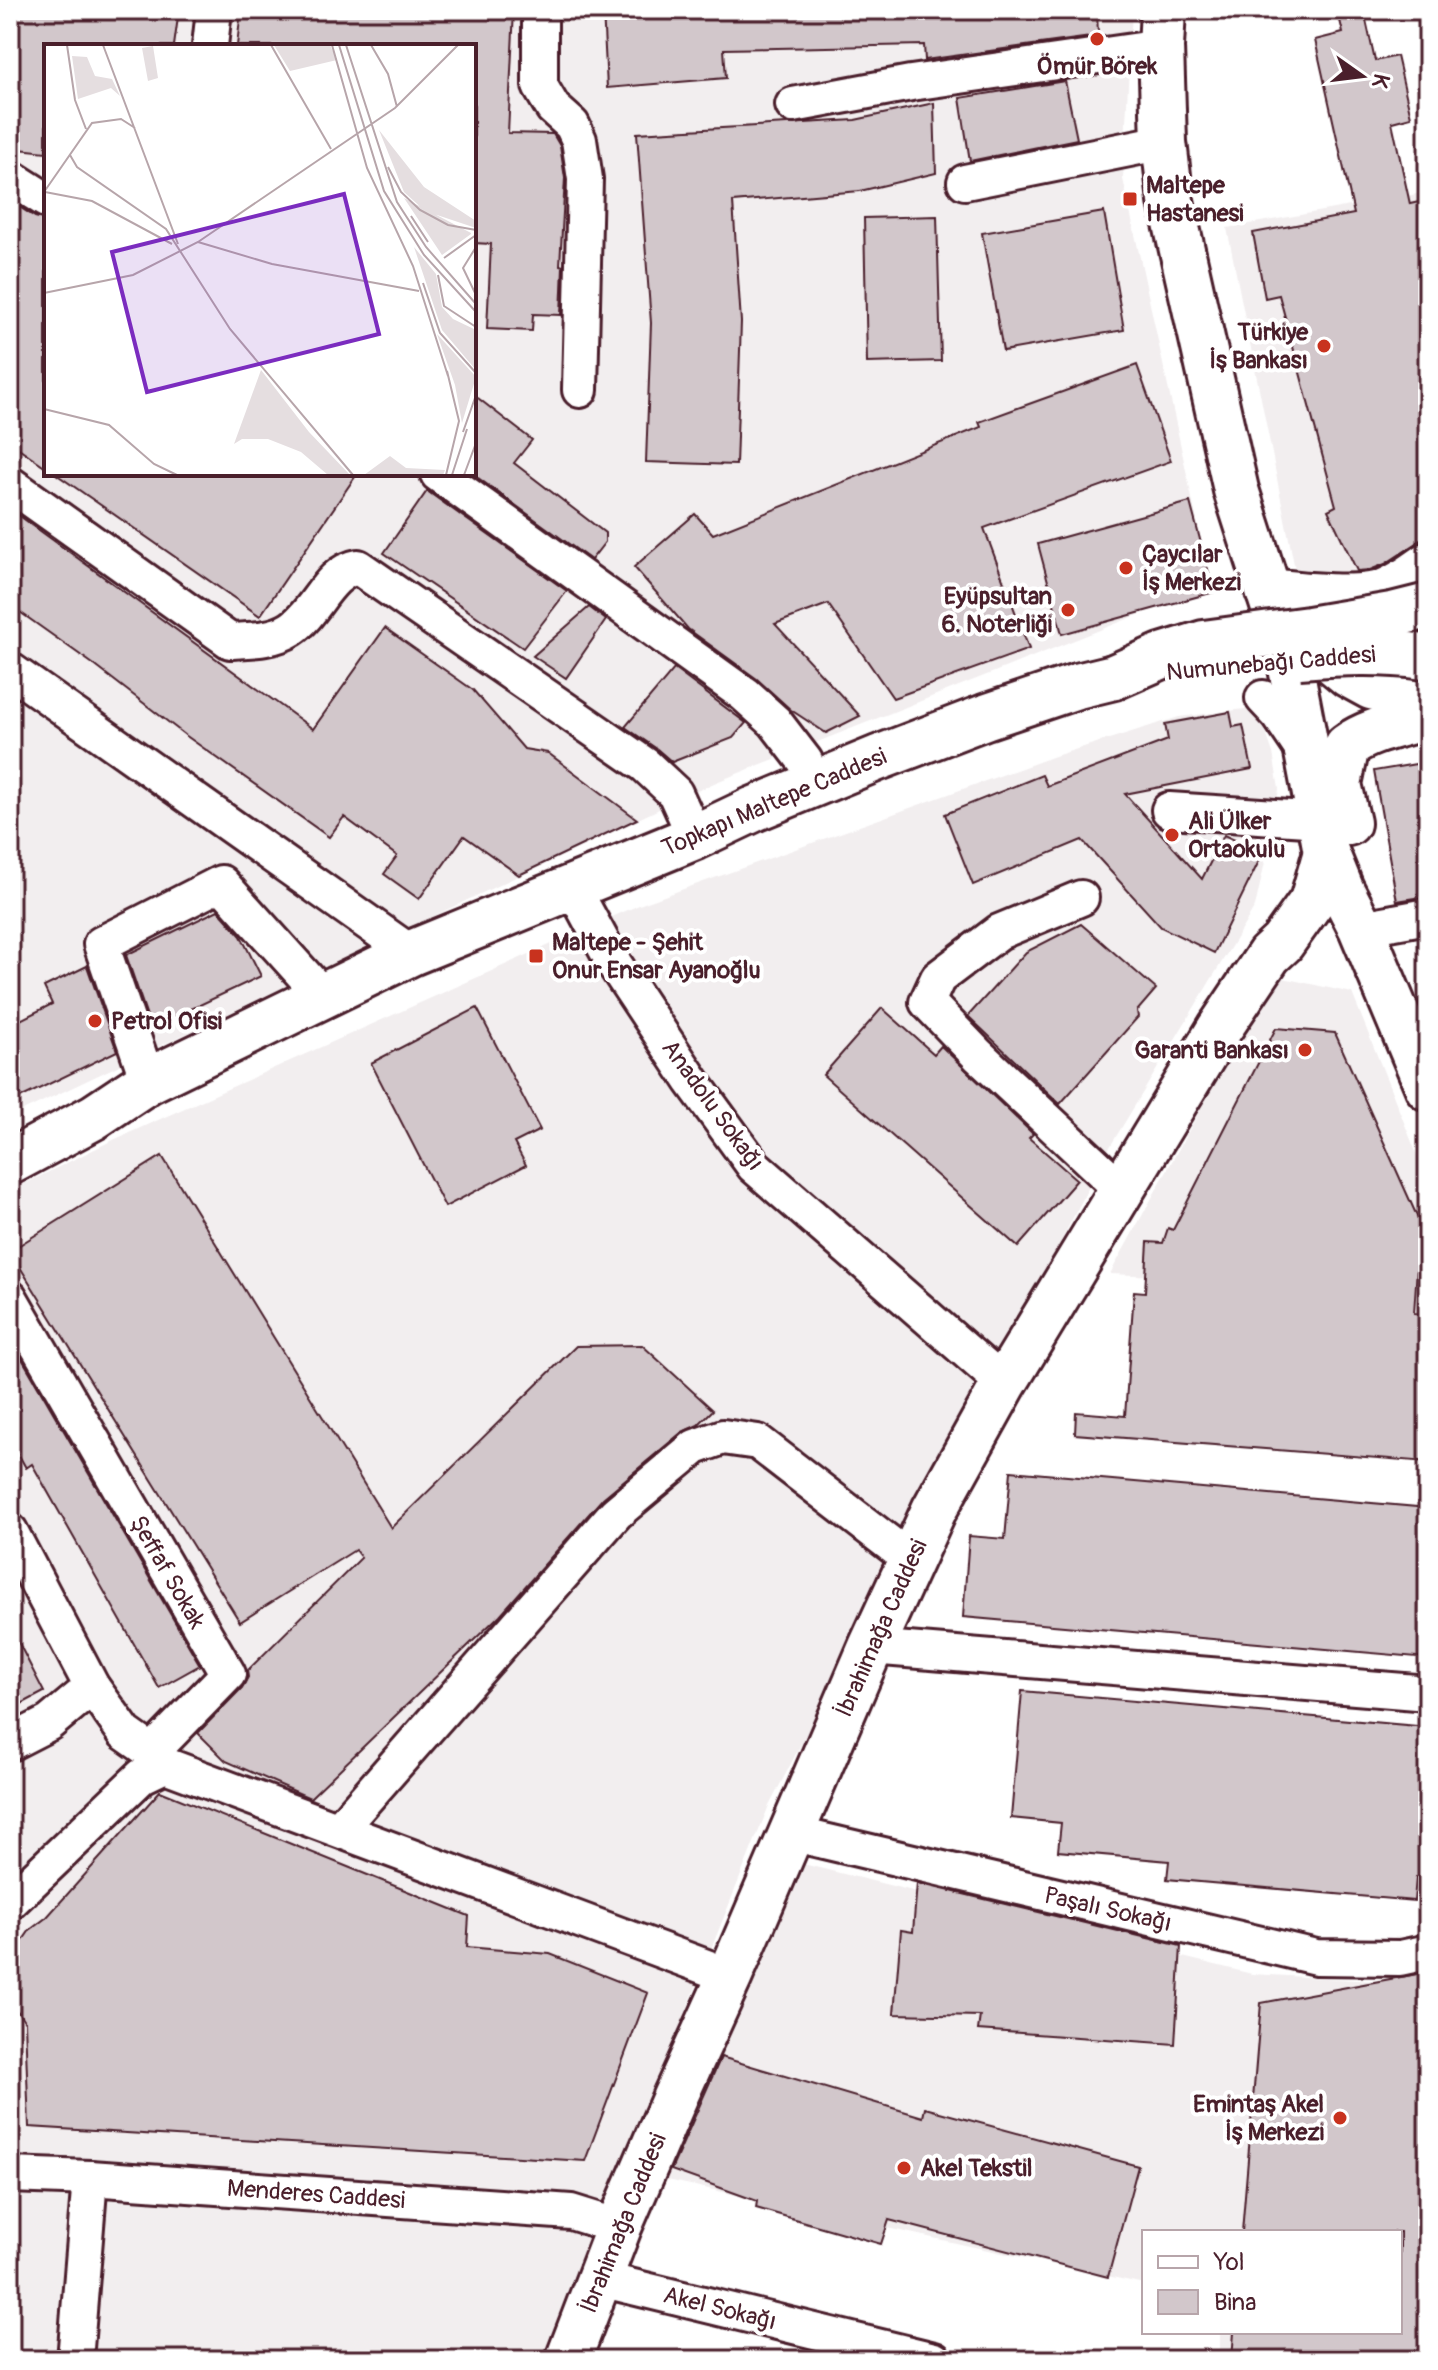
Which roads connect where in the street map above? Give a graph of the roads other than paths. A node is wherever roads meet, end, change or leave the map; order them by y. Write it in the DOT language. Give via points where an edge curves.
graph roads {
  1 [pos="214,10"];
  2 [pos="540,10"];
  3 [pos="1162,28"];
  4 [pos="210,44"];
  5 [pos="793,105"];
  6 [pos="1164,142"];
  7 [pos="10,177"];
  8 [pos="965,182"];
  9 [pos="44,199"];
  10 [pos="580,390"];
  11 [pos="441,476"];
  12 [pos="10,484"];
  13 [pos="1428,565"];
  14 [pos="1268,591"];
  15 [pos="1428,606"];
  16 [pos="1426,657"];
  17 [pos="10,670"];
  18 [pos="1114,677"];
  19 [pos="1263,698"];
  20 [pos="1428,700"];
  21 [pos="1428,716"];
  22 [pos="1309,758"];
  23 [pos="811,772"];
  24 [pos="1169,810"];
  25 [pos="1323,836"];
  26 [pos="695,837"];
  27 [pos="572,886"];
  28 [pos="1081,898"];
  29 [pos="1428,916"];
  30 [pos="1361,928"];
  31 [pos="1282,943"];
  32 [pos="411,953"];
  33 [pos="322,995"];
  34 [pos="1418,1043"];
  35 [pos="148,1081"];
  36 [pos="1428,1088"];
  37 [pos="10,1139"];
  38 [pos="10,1162"];
  39 [pos="1122,1190"];
  40 [pos="10,1298"];
  41 [pos="1004,1384"];
  42 [pos="10,1531"];
  43 [pos="911,1560"];
  44 [pos="871,1647"];
  45 [pos="92,1687"];
  46 [pos="1428,1693"];
  47 [pos="10,1743"];
  48 [pos="339,1829"];
  49 [pos="790,1833"];
  50 [pos="10,1902"];
  51 [pos="1428,1952"];
  52 [pos="730,1976"];
  53 [pos="10,2175"];
  54 [pos="90,2178"];
  55 [pos="619,2227"];
  56 [pos="600,2279"];
  57 [pos="75,2360"];
  58 [pos="568,2360"];
  59 [pos="934,2360"];
  1 -- 4 [label="street"];
  2 -- 10 [label="street" via="540,86 572,125 585,179"];
  3 -- 5 [label="street"];
  3 -- 6 [label="main road"];
  6 -- 8 [label="street"];
  6 -- 14 [label="main road" via="1171,201 1236,490"];
  7 -- 9 [label="street"];
  11 -- 23 [label="street" via="745,695 775,722"];
  12 -- 26 [label="street" via="230,641 289,631 311,612 338,575 358,567 645,765 675,793"];
  13 -- 14 [label="main road" via="1383,592 1305,596"];
  14 -- 20 [label="main road" via="1297,633 1349,675 1371,687"];
  14 -- 22 [label="main road" via="1288,652"];
  15 -- 18 [label="main road, Topkapı Maltepe Caddesi, bridge" via="1204,643"];
  16 -- 18 [label="main road, Numunebağı Caddesi, bridge" via="1385,652 1274,657"];
  17 -- 32 [label="street"];
  18 -- 23 [label="main road, Topkapı Maltepe Caddesi"];
  19 -- 22 [label="street"];
  21 -- 30 [label="main road" via="1381,728 1347,746 1339,784 1364,899"];
  22 -- 25 [label="main road"];
  23 -- 26 [label="main road, Topkapı Maltepe Caddesi"];
  24 -- 25 [label="street"];
  25 -- 30 [label="main road"];
  25 -- 31 [label="main road, İbrahimağa Caddesi" via="1312,901"];
  26 -- 27 [label="main road, Topkapı Maltepe Caddesi"];
  27 -- 32 [label="main road, Topkapı Maltepe Caddesi"];
  27 -- 41 [label="street, Anadolu Sokağı" via="613,962 754,1166"];
  28 -- 39 [label="street" via="999,932 938,978 927,1002"];
  29 -- 30 [label="street"];
  30 -- 31 [label="main road"];
  30 -- 34 [label="main road"];
  31 -- 39 [label="main road, İbrahimağa Caddesi" via="1220,1028"];
  32 -- 33 [label="main road, Topkapı Maltepe Caddesi"];
  33 -- 35 [label="main road, Topkapı Maltepe Caddesi"];
  33 -- 35 [label="street" via="221,883 101,944"];
  34 -- 36 [label="main road"];
  35 -- 37 [label="main road, Topkapı Maltepe Caddesi" via="84,1101"];
  35 -- 38 [label="main road, Topkapı Maltepe Caddesi"];
  39 -- 41 [label="main road, İbrahimağa Caddesi"];
  40 -- 45 [label="street, Şeffaf Sokak" via="228,1674 152,1752 125,1733"];
  41 -- 43 [label="main road, İbrahimağa Caddesi"];
  42 -- 45 [label="street"];
  43 -- 44 [label="main road, İbrahimağa Caddesi"];
  43 -- 48 [label="street" via="758,1442 723,1437 695,1447 616,1513"];
  44 -- 46 [label="street"];
  44 -- 49 [label="main road, İbrahimağa Caddesi"];
  45 -- 47 [label="street" via="49,1723"];
  48 -- 50 [label="street" via="165,1765 142,1776"];
  48 -- 52 [label="street"];
  49 -- 51 [label="street, Paşalı Sokağı" via="1316,1957 1400,1958"];
  49 -- 52 [label="main road, İbrahimağa Caddesi"];
  52 -- 55 [label="main road, İbrahimağa Caddesi"];
  53 -- 54 [label="street, Menderes Caddesi"];
  54 -- 55 [label="street, Menderes Caddesi" via="571,2212"];
  54 -- 57 [label="street"];
  55 -- 56 [label="main road, İbrahimağa Caddesi"];
  56 -- 58 [label="main road, İbrahimağa Caddesi"];
  56 -- 59 [label="street, Akel Sokağı"];
}
